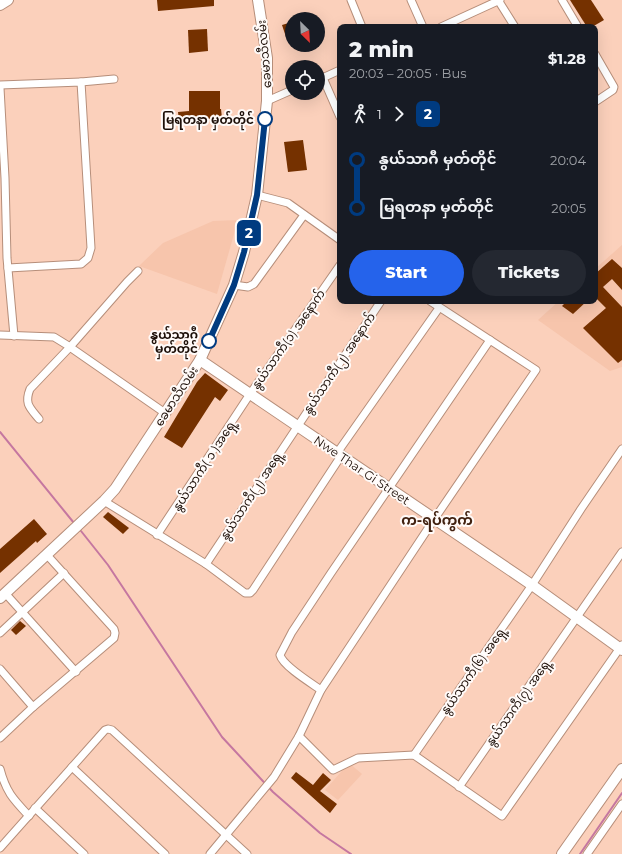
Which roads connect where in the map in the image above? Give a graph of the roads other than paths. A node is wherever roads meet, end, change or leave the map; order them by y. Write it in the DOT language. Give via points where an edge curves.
graph roads {
  1 [pos="8,0"];
  2 [pos="258,0"];
  3 [pos="350,0"];
  4 [pos="411,0"];
  5 [pos="499,0"];
  6 [pos="562,0"];
  7 [pos="0,5"];
  8 [pos="361,24"];
  9 [pos="422,24"];
  10 [pos="447,24"];
  11 [pos="513,24"];
  12 [pos="576,24"];
  13 [pos="598,59"];
  14 [pos="337,71"];
  15 [pos="325,77"];
  16 [pos="114,80"];
  17 [pos="81,82"];
  18 [pos="0,85"];
  19 [pos="0,88"];
  20 [pos="325,88"];
  21 [pos="285,93"];
  22 [pos="267,100"];
  23 [pos="598,100"];
  24 [pos="337,111"];
  25 [pos="257,195"];
  26 [pos="304,215"];
  27 [pos="337,238"];
  28 [pos="8,268"];
  29 [pos="337,269"];
  30 [pos="138,271"];
  31 [pos="234,285"];
  32 [pos="379,304"];
  33 [pos="434,304"];
  34 [pos="439,308"];
  35 [pos="0,335"];
  36 [pos="14,336"];
  37 [pos="490,340"];
  38 [pos="69,346"];
  39 [pos="200,360"];
  40 [pos="250,394"];
  41 [pos="165,413"];
  42 [pos="39,419"];
  43 [pos="297,426"];
  44 [pos="622,449"];
  45 [pos="339,454"];
  46 [pos="389,488"];
  47 [pos="104,501"];
  48 [pos="435,518"];
  49 [pos="157,535"];
  50 [pos="622,552"];
  51 [pos="47,555"];
  52 [pos="206,564"];
  53 [pos="64,573"];
  54 [pos="532,585"];
  55 [pos="3,596"];
  56 [pos="22,612"];
  57 [pos="577,617"];
  58 [pos="0,633"];
  59 [pos="621,648"];
  60 [pos="0,669"];
  61 [pos="76,672"];
  62 [pos="321,690"];
  63 [pos="33,708"];
  64 [pos="299,736"];
  65 [pos="0,738"];
  66 [pos="414,755"];
  67 [pos="72,767"];
  68 [pos="0,769"];
  69 [pos="622,769"];
  70 [pos="459,787"];
  71 [pos="622,804"];
  72 [pos="35,808"];
  73 [pos="29,816"];
  74 [pos="226,835"];
  75 [pos="0,848"];
  76 [pos="84,854"];
  77 [pos="165,854"];
  78 [pos="210,854"];
  79 [pos="247,854"];
  80 [pos="562,854"];
  81 [pos="588,854"];
  1 -- 7 [label="main road"];
  2 -- 22 [label="main road, ခေမာသီလမ်း" via="266,58"];
  3 -- 8 [label="street"];
  4 -- 9 [label="street"];
  5 -- 10 [label="street"];
  5 -- 11 [label="street"];
  6 -- 12 [label="street"];
  13 -- 23 [label="street" via="614,87"];
  14 -- 15 [label="street"];
  16 -- 17 [label="street"];
  17 -- 18 [label="street"];
  17 -- 28 [label="street" via="91,248 88,258 81,264"];
  19 -- 28 [label="street"];
  20 -- 24 [label="street"];
  21 -- 22 [label="street"];
  22 -- 25 [label="main road, ခေမာသီလမ်း"];
  25 -- 26 [label="street" via="288,203"];
  25 -- 31 [label="main road, ခေမာသီလမ်း"];
  26 -- 27 [label="street"];
  26 -- 31 [label="street" via="254,284 248,287"];
  28 -- 36 [label="street"];
  29 -- 40 [label="street, နွယ်သာကီ(၁) အနောက်"];
  30 -- 38 [label="street"];
  31 -- 39 [label="main road, ခေမာသီလမ်း"];
  32 -- 43 [label="street, နွယ်သာကီ(၂) အနောက်"];
  33 -- 34 [label="street"];
  34 -- 37 [label="street"];
  34 -- 45 [label="street"];
  35 -- 36 [label="street"];
  36 -- 38 [label="street" via="54,337"];
  37 -- 46 [label="street"];
  37 -- 48 [label="street" via="536,370"];
  38 -- 41 [label="street"];
  38 -- 42 [label="street" via="27,395 28,405"];
  39 -- 40 [label="main road, Nwe Thar Gi Street"];
  39 -- 41 [label="main road, ခေမာသီလမ်း"];
  40 -- 43 [label="main road, Nwe Thar Gi Street"];
  40 -- 49 [label="street, နွယ်သာကီ( ၁ )အရှေ့"];
  41 -- 47 [label="main road, ခေမာသီလမ်း" via="115,489"];
  43 -- 45 [label="main road, Nwe Thar Gi Street"];
  43 -- 52 [label="street, နွယ်သာကီ(၂) အရှေ့"];
  44 -- 54 [label="street, နွယ်သာကီ(၆) အရှေ့"];
  45 -- 46 [label="main road, Nwe Thar Gi Street"];
  45 -- 52 [label="street" via="254,590 245,593"];
  46 -- 48 [label="main road, Nwe Thar Gi Street"];
  46 -- 62 [label="street" via="292,632 280,655 282,660"];
  47 -- 49 [label="street"];
  47 -- 51 [label="main road, ခေမာသီလမ်း"];
  48 -- 54 [label="main road, Nwe Thar Gi Street"];
  48 -- 62 [label="street"];
  49 -- 52 [label="street"];
  50 -- 57 [label="street, နွယ်သာကီ(၇) အရှေ့"];
  51 -- 53 [label="street"];
  51 -- 55 [label="main road, ခေမာသီလမ်း"];
  53 -- 56 [label="street"];
  53 -- 61 [label="street" via="114,628 115,633 114,638"];
  54 -- 57 [label="main road, Nwe Thar Gi Street"];
  54 -- 66 [label="street, နွယ်သာကီ(၆) အရှေ့"];
  55 -- 56 [label="street"];
  56 -- 58 [label="street"];
  56 -- 61 [label="street"];
  57 -- 59 [label="main road, Nwe Thar Gi Street"];
  57 -- 70 [label="street, နွယ်သာကီ(၇) အရှေ့"];
  59 -- 70 [label="street" via="502,816"];
  60 -- 63 [label="street"];
  61 -- 63 [label="street"];
  62 -- 64 [label="street"];
  63 -- 65 [label="street"];
  64 -- 66 [label="street" via="333,770 358,758"];
  64 -- 74 [label="street" via="274,777"];
  66 -- 70 [label="street"];
  67 -- 72 [label="street"];
  67 -- 74 [label="street" via="105,730 112,730"];
  67 -- 77 [label="street"];
  68 -- 73 [label="street" via="11,797"];
  69 -- 80 [label="main road"];
  71 -- 81 [label="street"];
  72 -- 73 [label="street"];
  72 -- 76 [label="street"];
  73 -- 75 [label="street"];
  74 -- 78 [label="street"];
  74 -- 79 [label="street"];
}
